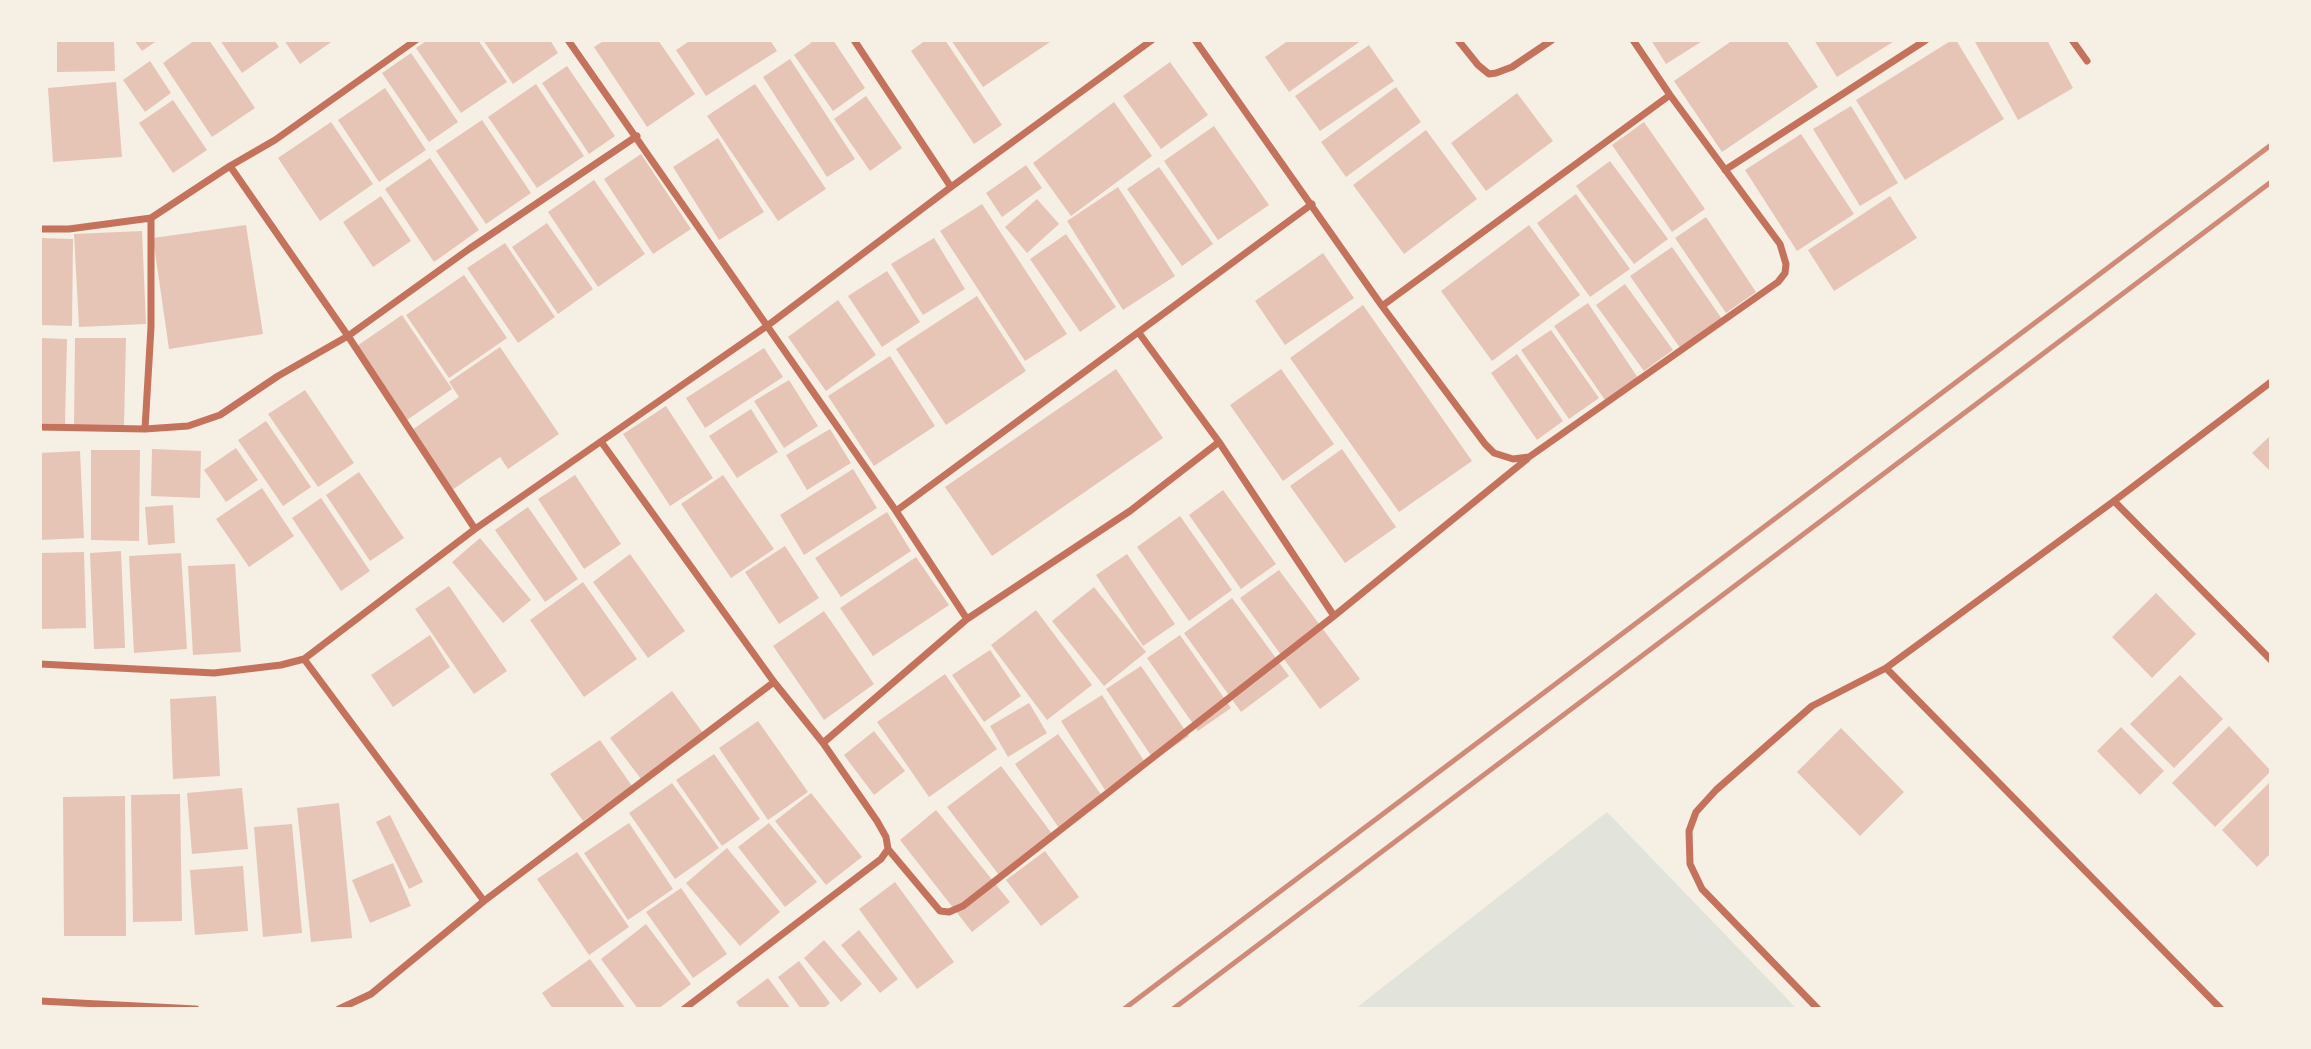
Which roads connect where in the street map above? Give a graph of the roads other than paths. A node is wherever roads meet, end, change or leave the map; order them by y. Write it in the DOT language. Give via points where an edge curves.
graph roads {
  1 [pos="416,40"];
  2 [pos="568,40"];
  3 [pos="855,40"];
  4 [pos="1152,40"];
  5 [pos="1195,40"];
  6 [pos="1458,40"];
  7 [pos="1552,40"];
  8 [pos="1633,40"];
  9 [pos="1926,40"];
  10 [pos="2072,40"];
  11 [pos="2088,61"];
  12 [pos="1670,95"];
  13 [pos="637,136"];
  14 [pos="230,166"];
  15 [pos="1725,170"];
  16 [pos="951,187"];
  17 [pos="1312,204"];
  18 [pos="151,218"];
  19 [pos="40,229"];
  20 [pos="1382,306"];
  21 [pos="768,326"];
  22 [pos="1139,333"];
  23 [pos="348,336"];
  24 [pos="2271,382"];
  25 [pos="40,427"];
  26 [pos="145,429"];
  27 [pos="1219,442"];
  28 [pos="602,443"];
  29 [pos="1529,457"];
  30 [pos="2114,501"];
  31 [pos="896,511"];
  32 [pos="475,529"];
  33 [pos="1334,616"];
  34 [pos="967,619"];
  35 [pos="304,660"];
  36 [pos="2271,660"];
  37 [pos="40,664"];
  38 [pos="1886,668"];
  39 [pos="774,682"];
  40 [pos="823,743"];
  41 [pos="888,849"];
  42 [pos="484,901"];
  43 [pos="40,1001"];
  44 [pos="179,1009"];
  45 [pos="196,1009"];
  46 [pos="339,1009"];
  47 [pos="684,1009"];
  48 [pos="1818,1009"];
  49 [pos="2221,1009"];
  1 -- 14 [label="street" via="275,141"];
  2 -- 13 [label="street"];
  3 -- 16 [label="street"];
  4 -- 16 [label="street"];
  5 -- 17 [label="street"];
  6 -- 7 [label="street" via="1489,74 1512,66"];
  8 -- 12 [label="street"];
  9 -- 15 [label="street"];
  10 -- 11 [label="street"];
  12 -- 15 [label="street"];
  12 -- 20 [label="street"];
  13 -- 21 [label="street"];
  13 -- 23 [label="street"];
  14 -- 18 [label="street"];
  14 -- 23 [label="street"];
  15 -- 29 [label="street" via="1780,244 1785,273"];
  16 -- 21 [label="street"];
  17 -- 20 [label="street"];
  17 -- 22 [label="street"];
  18 -- 19 [label="street"];
  18 -- 26 [label="street"];
  20 -- 29 [label="street" via="1494,453 1513,459"];
  21 -- 28 [label="street"];
  21 -- 31 [label="street"];
  22 -- 27 [label="street"];
  22 -- 31 [label="street"];
  23 -- 26 [label="street" via="220,415 188,426"];
  23 -- 32 [label="street"];
  24 -- 30 [label="street"];
  25 -- 26 [label="street"];
  27 -- 33 [label="street"];
  27 -- 34 [label="street" via="1130,511"];
  28 -- 32 [label="street"];
  28 -- 39 [label="street"];
  29 -- 33 [label="street"];
  30 -- 36 [label="street"];
  30 -- 38 [label="street"];
  31 -- 34 [label="street"];
  32 -- 35 [label="street"];
  33 -- 41 [label="street" via="963,906 940,911"];
  34 -- 40 [label="street"];
  35 -- 37 [label="street" via="214,673"];
  35 -- 42 [label="street"];
  38 -- 48 [label="street" via="1812,706 1716,790 1696,812 1689,831 1690,864 1702,889"];
  38 -- 49 [label="street"];
  39 -- 40 [label="street"];
  39 -- 42 [label="street"];
  40 -- 41 [label="street" via="877,821"];
  41 -- 47 [label="street" via="881,859"];
  42 -- 46 [label="street" via="371,994"];
  43 -- 44 [label="street"];
  44 -- 45 [label="street"];
}
